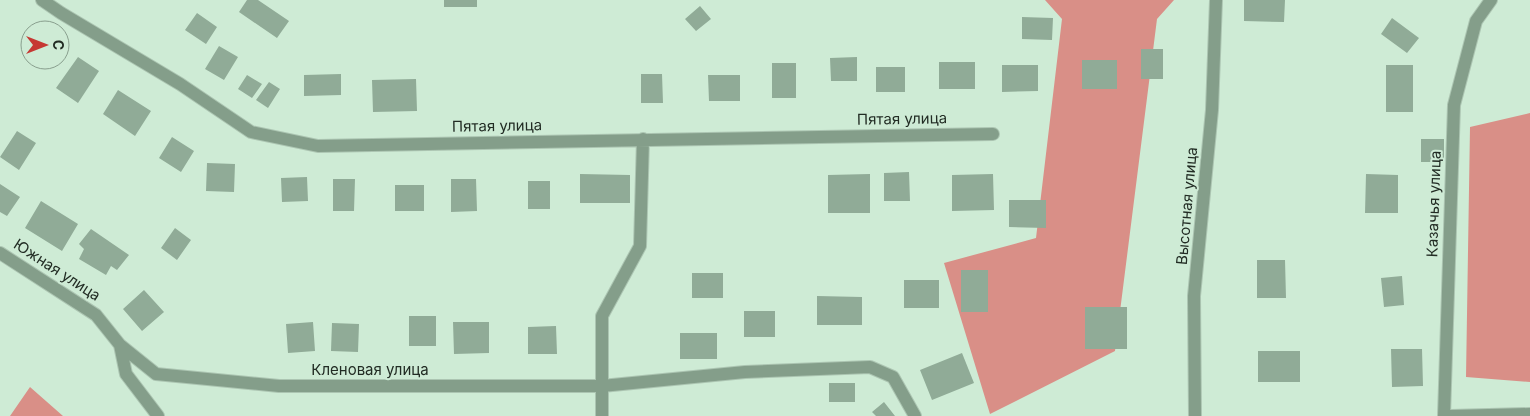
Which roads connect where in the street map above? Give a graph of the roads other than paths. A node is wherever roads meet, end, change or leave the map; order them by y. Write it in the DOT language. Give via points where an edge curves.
graph roads {
  1 [pos="42,0"];
  2 [pos="1216,0"];
  3 [pos="1491,0"];
  4 [pos="993,134"];
  5 [pos="643,139"];
  6 [pos="0,253"];
  7 [pos="120,345"];
  8 [pos="602,386"];
  9 [pos="1530,414"];
  10 [pos="158,416"];
  11 [pos="602,416"];
  12 [pos="915,416"];
  13 [pos="1195,416"];
  14 [pos="1444,416"];
  15 [pos="1451,416"];
  1 -- 5 [label="street, Пятая улица" via="252,132 318,146"];
  2 -- 13 [label="street, Высотная улица" via="1212,110 1194,296"];
  3 -- 14 [label="street, Казачья улица" via="1476,21 1454,105"];
  4 -- 5 [label="street, Пятая улица"];
  5 -- 8 [label="street" via="640,246 602,316"];
  6 -- 7 [label="street, Южная улица" via="96,315"];
  7 -- 8 [label="street, Кленовая улица" via="156,374 279,386"];
  7 -- 10 [label="street, Южная улица" via="126,374"];
  8 -- 11 [label="street"];
  8 -- 12 [label="street, Кленовая улица" via="745,372 870,367 893,378"];
  9 -- 15 [label="street"];
}
